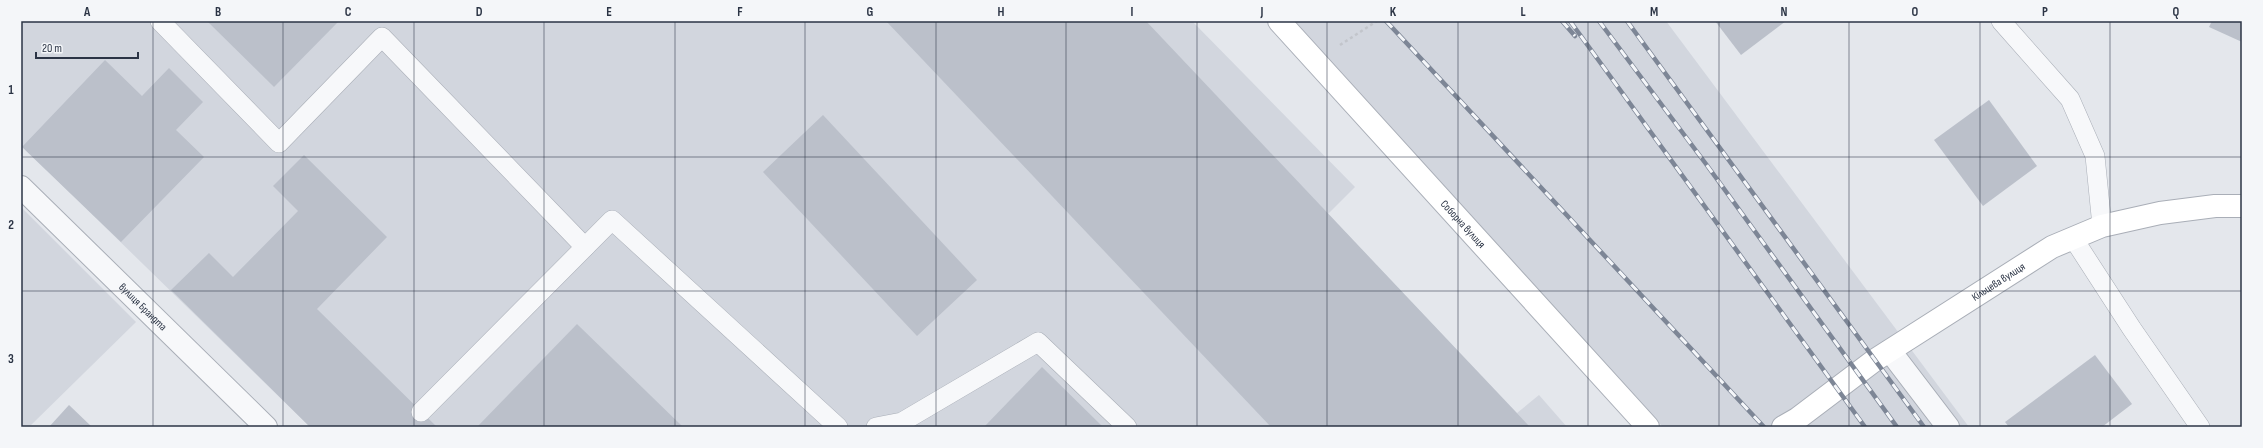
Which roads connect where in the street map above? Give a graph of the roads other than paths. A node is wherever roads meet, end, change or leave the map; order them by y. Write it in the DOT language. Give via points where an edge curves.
graph roads {
  1 [pos="160,21"];
  2 [pos="1278,21"];
  3 [pos="2000,21"];
  4 [pos="21,187"];
  5 [pos="2242,206"];
  6 [pos="2102,226"];
  7 [pos="2073,238"];
  8 [pos="585,247"];
  9 [pos="1890,351"];
  10 [pos="421,412"];
  11 [pos="266,427"];
  12 [pos="838,427"];
  13 [pos="876,427"];
  14 [pos="1127,427"];
  15 [pos="1648,427"];
  16 [pos="1783,427"];
  17 [pos="1948,427"];
  18 [pos="2200,427"];
  1 -- 8 [label="lane" via="279,143 382,37"];
  2 -- 15 [label="main road, Соборна вулиця"];
  3 -- 6 [label="lane" via="2070,99 2095,156"];
  4 -- 11 [label="street, вулиця Брандта"];
  5 -- 6 [label="main road, Кільцева вулиця" via="2215,206 2160,213"];
  6 -- 7 [label="main road, Кільцева вулиця"];
  7 -- 9 [label="main road, Кільцева вулиця" via="2052,247"];
  7 -- 18 [label="lane"];
  8 -- 10 [label="lane"];
  8 -- 12 [label="lane" via="612,220"];
  9 -- 16 [label="main road, Кільцева вулиця"];
  9 -- 17 [label="street"];
  13 -- 14 [label="lane" via="902,422 1038,342"];
}
